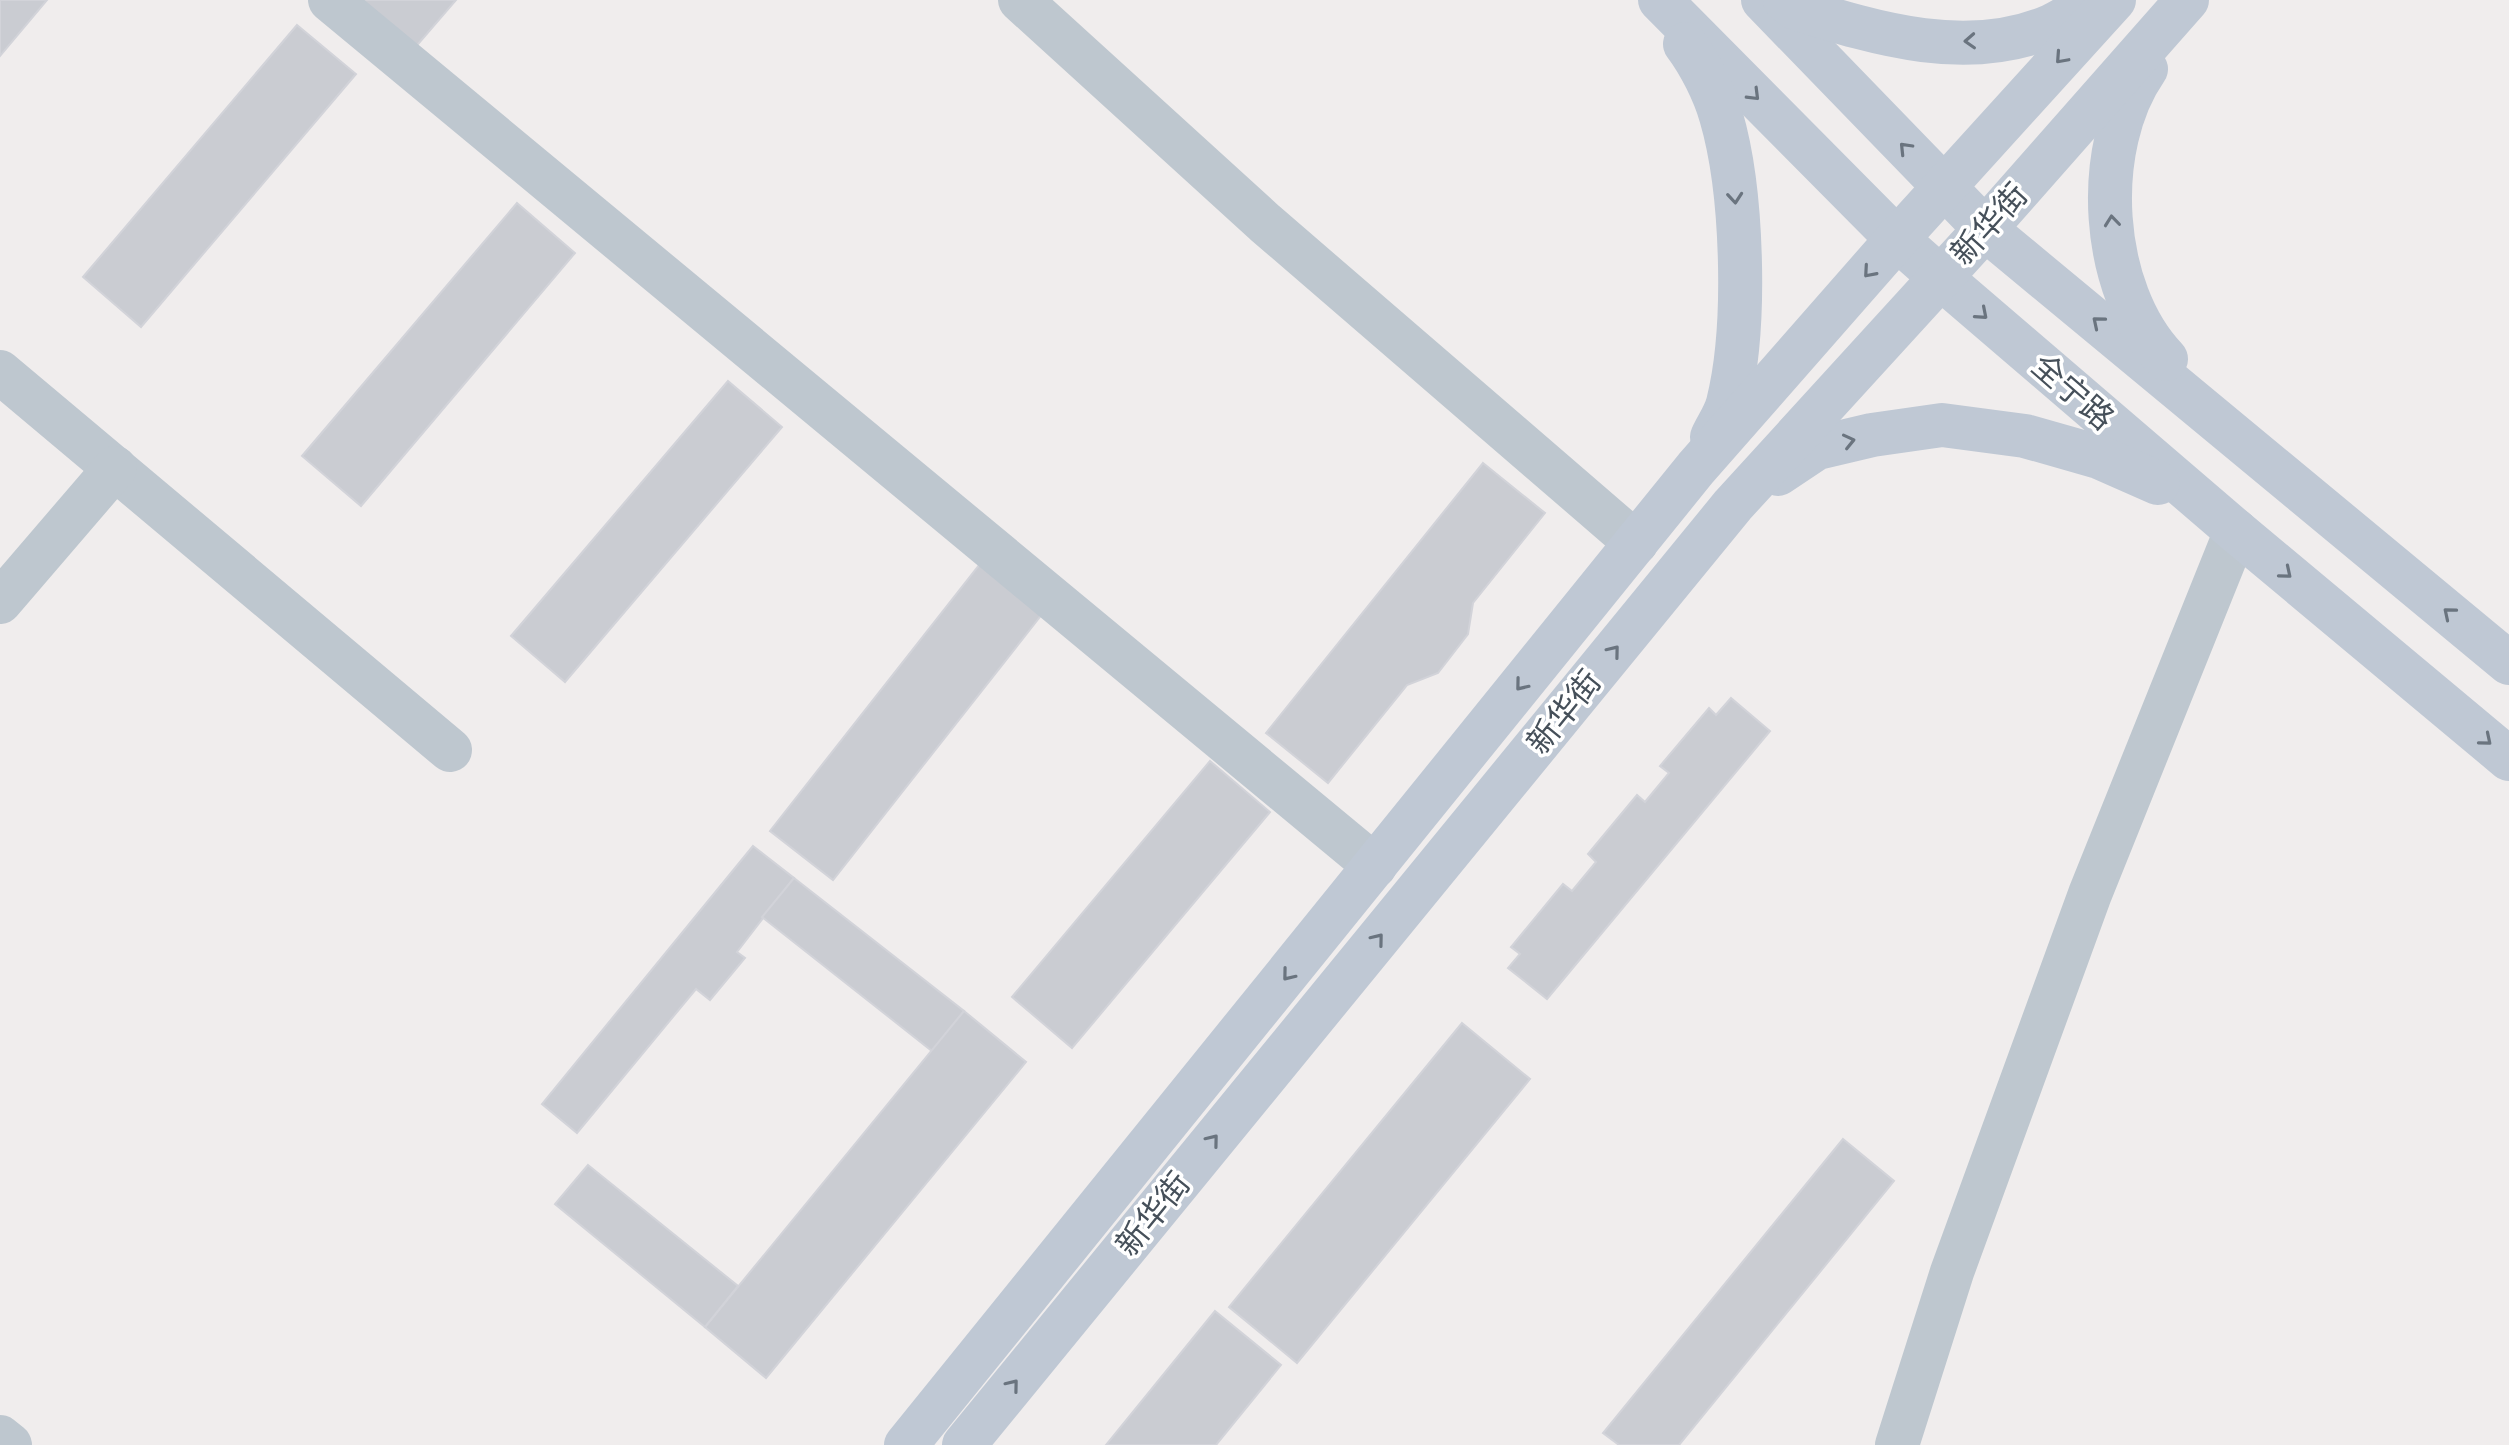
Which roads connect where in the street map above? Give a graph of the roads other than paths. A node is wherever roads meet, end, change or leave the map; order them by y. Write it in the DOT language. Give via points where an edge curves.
graph roads {
  1 [pos="330,0"];
  2 [pos="1020,0"];
  3 [pos="1653,0"];
  4 [pos="1660,0"];
  5 [pos="1763,0"];
  6 [pos="1785,0"];
  7 [pos="2095,0"];
  8 [pos="2114,0"];
  9 [pos="2187,0"];
  10 [pos="2194,0"];
  11 [pos="1943,188"];
  12 [pos="1985,229"];
  13 [pos="1897,239"];
  14 [pos="1941,278"];
  15 [pos="0,372"];
  16 [pos="2250,448"];
  17 [pos="115,468"];
  18 [pos="1696,468"];
  19 [pos="1733,505"];
  20 [pos="2220,517"];
  21 [pos="1636,543"];
  22 [pos="0,602"];
  23 [pos="2509,663"];
  24 [pos="450,750"];
  25 [pos="2509,759"];
  26 [pos="1375,866"];
  27 [pos="0,1437"];
  28 [pos="10,1445"];
  29 [pos="906,1445"];
  30 [pos="964,1445"];
  31 [pos="1897,1445"];
  1 -- 26 [label="street"];
  2 -- 21 [label="street" via="1265,223"];
  3 -- 18 [label="main road, one-way" via="1694,55 1721,114 1733,182 1740,265 1737,344 1727,406"];
  4 -- 13 [label="main road, 全宁路, one-way"];
  11 -- 5 [label="main road, one-way"];
  7 -- 6 [label="main road, one-way" via="2052,25 2004,39 1942,42 1886,35 1795,8"];
  8 -- 11 [label="main road, 新华街, one-way"];
  9 -- 12 [label="main road, 新华街"];
  16 -- 10 [label="main road, one-way" via="2153,345 2131,306 2117,261 2112,165 2121,115"];
  11 -- 12 [label="main road"];
  11 -- 13 [label="main road, 新华街"];
  12 -- 14 [label="main road, 新华街"];
  16 -- 12 [label="main road, one-way"];
  13 -- 14 [label="main road, 全宁路"];
  13 -- 18 [label="main road, 新华街, one-way"];
  14 -- 19 [label="main road, 新华街"];
  14 -- 20 [label="main road, 全宁路, one-way"];
  15 -- 17 [label="street"];
  23 -- 16 [label="main road, one-way"];
  17 -- 22 [label="street"];
  17 -- 24 [label="street"];
  18 -- 21 [label="main road, 新华街"];
  19 -- 20 [label="main road, one-way" via="1817,448 1942,425 2025,436 2099,457"];
  30 -- 19 [label="main road, 新华街, one-way"];
  20 -- 25 [label="main road, 全宁路, one-way"];
  20 -- 31 [label="street" via="1952,1272"];
  21 -- 26 [label="main road, 新华街, one-way"];
  26 -- 29 [label="main road, 新华街, one-way"];
  27 -- 28 [label="street"];
}
